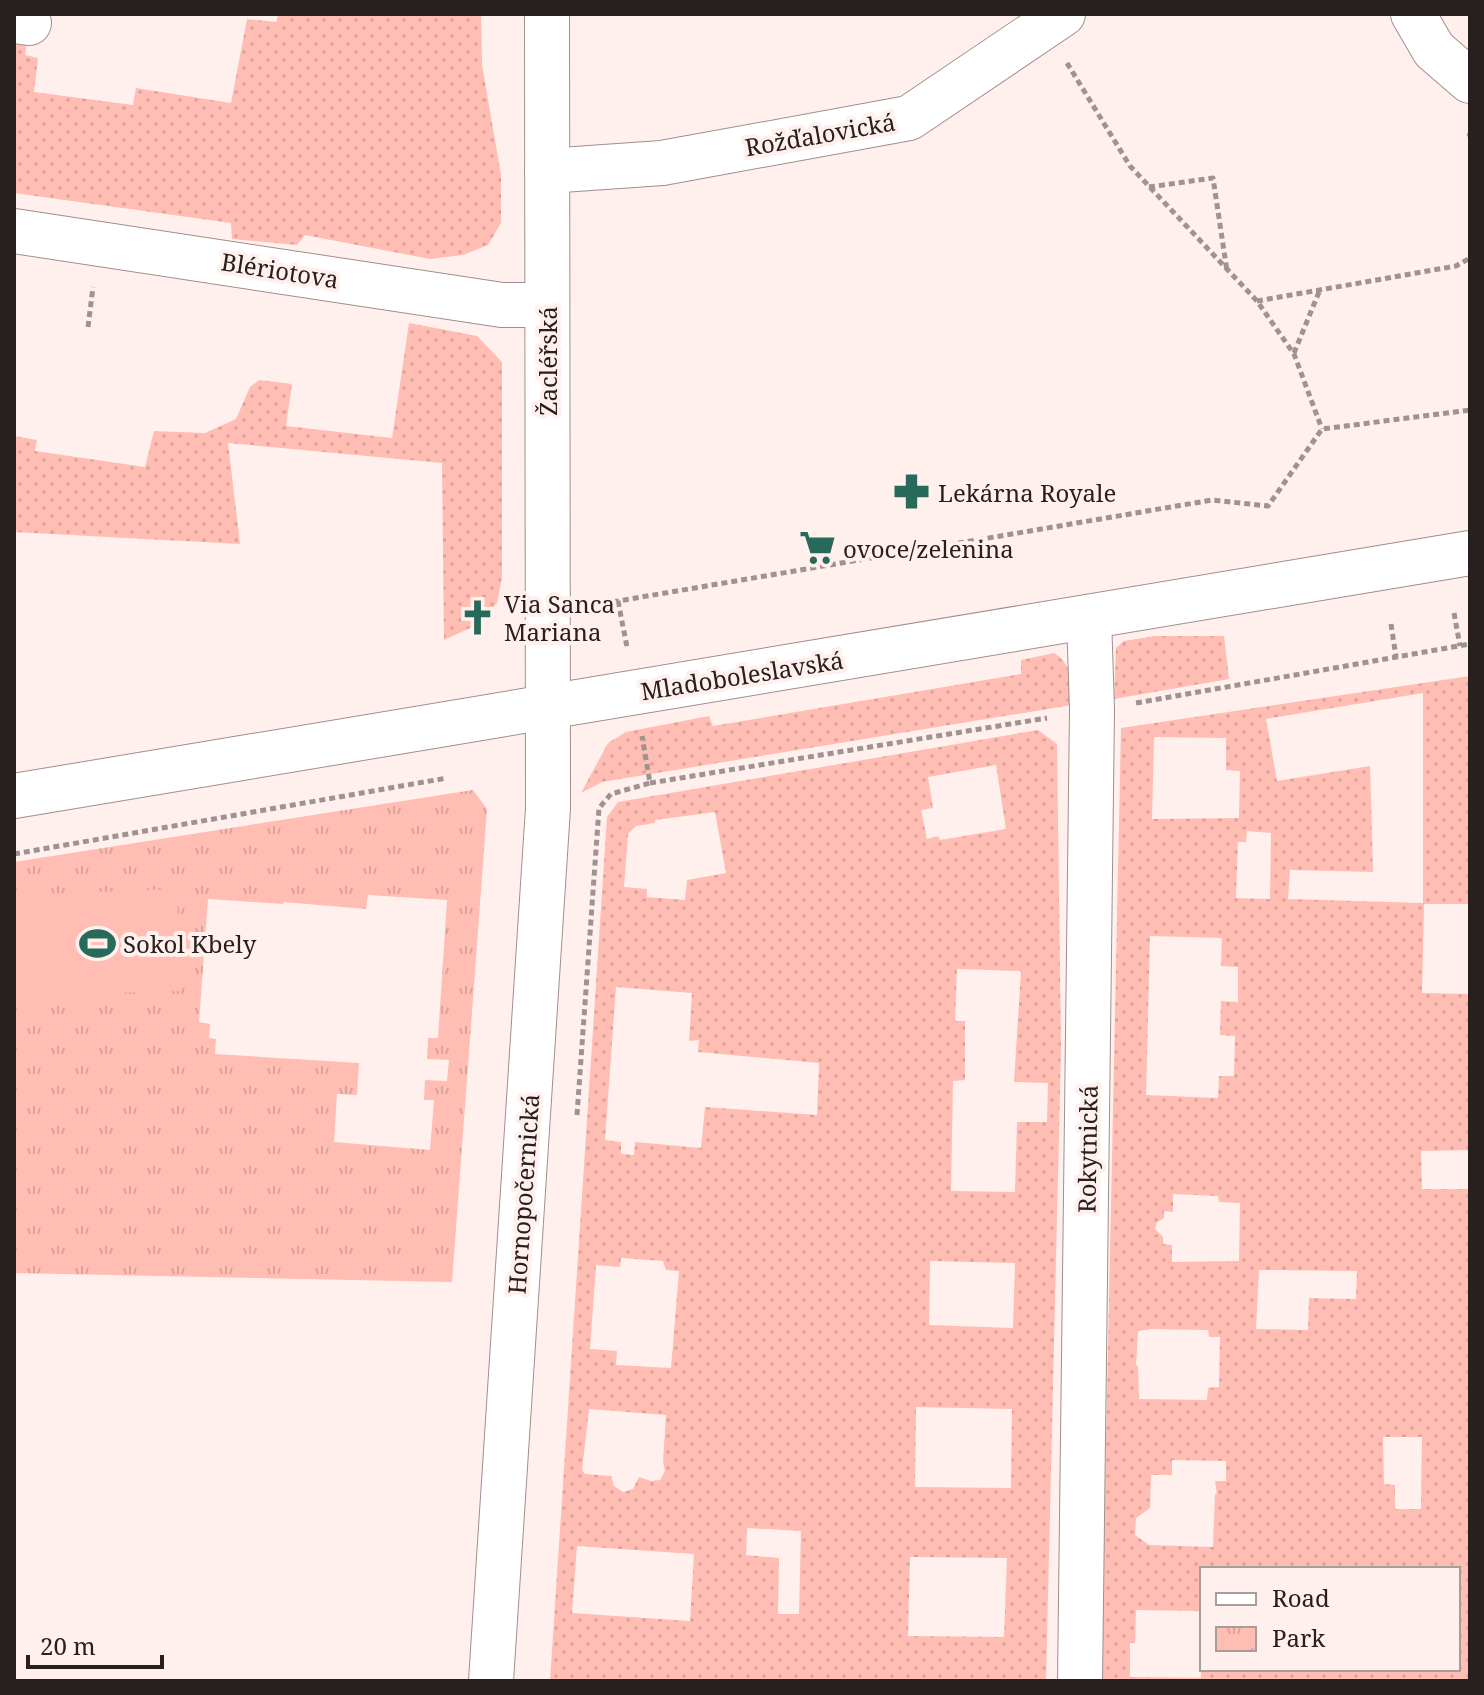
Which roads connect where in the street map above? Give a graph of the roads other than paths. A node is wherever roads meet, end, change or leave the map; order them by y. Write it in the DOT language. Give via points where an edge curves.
graph roads {
  1 [pos="547,14"];
  2 [pos="1413,14"];
  3 [pos="1054,20"];
  4 [pos="1470,81"];
  5 [pos="547,171"];
  6 [pos="14,231"];
  7 [pos="547,305"];
  8 [pos="1470,553"];
  9 [pos="1089,617"];
  10 [pos="548,707"];
  11 [pos="14,796"];
  12 [pos="491,1681"];
  13 [pos="1080,1681"];
  1 -- 5 [label="street, Žacléřská"];
  2 -- 4 [label="street" via="1434,50"];
  3 -- 5 [label="street, Rožďalovická" via="909,118 662,163"];
  5 -- 7 [label="street, Žacléřská"];
  6 -- 7 [label="street, Blériotova" via="502,305"];
  7 -- 10 [label="street, Žacléřská"];
  8 -- 9 [label="street, Mladoboleslavská"];
  9 -- 10 [label="street, Mladoboleslavská"];
  9 -- 13 [label="street, Rokytnická" via="1092,741"];
  10 -- 11 [label="street, Mladoboleslavská"];
  10 -- 12 [label="street, Hornopočernická" via="547,830"];
}
